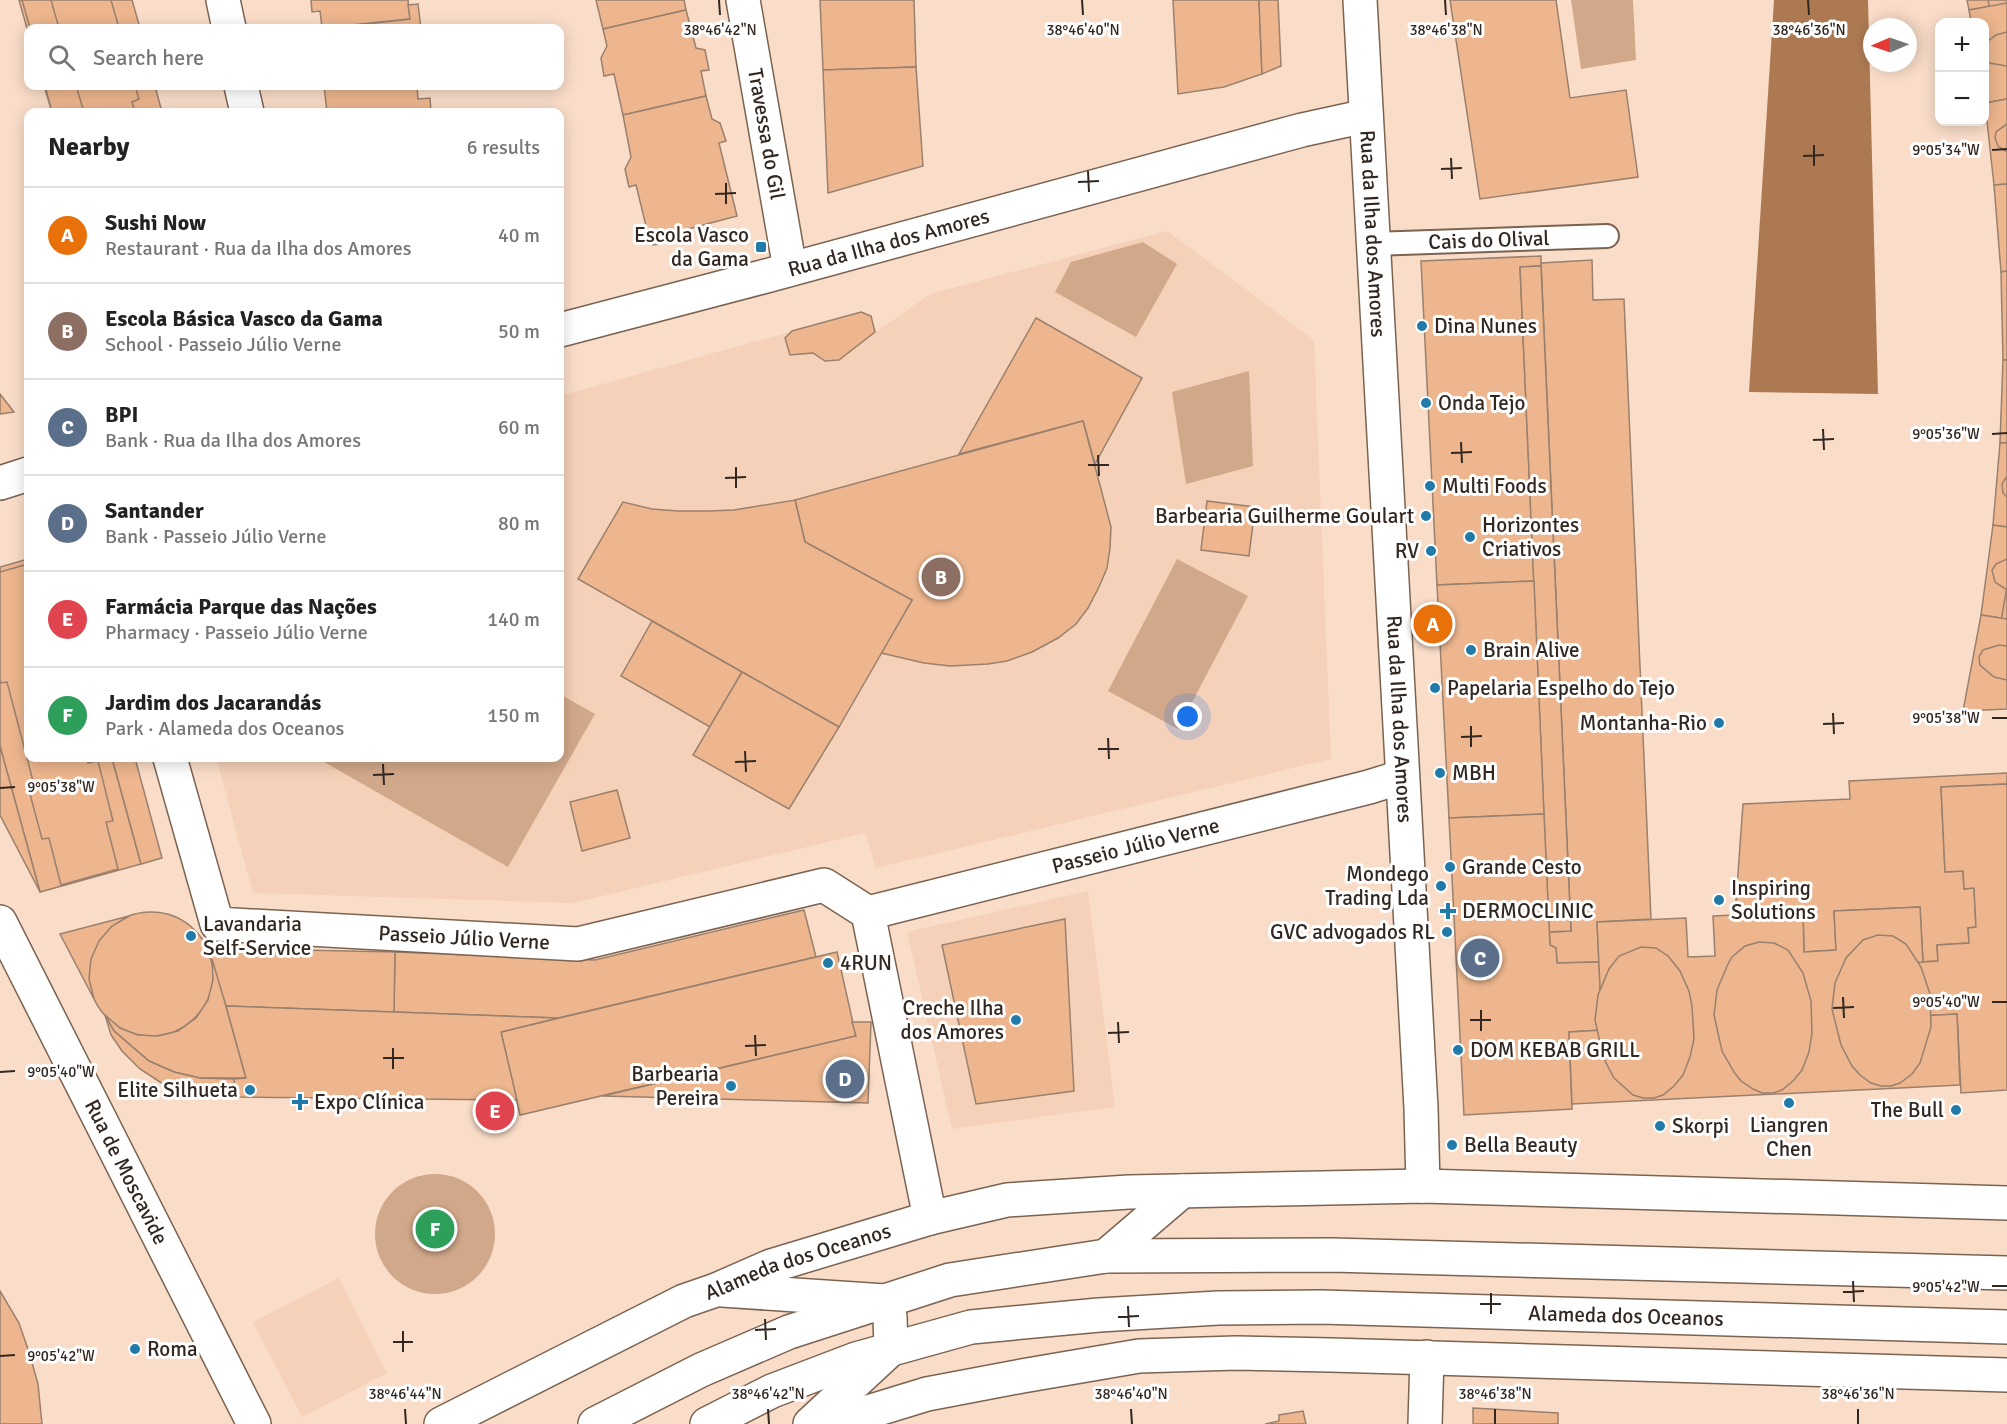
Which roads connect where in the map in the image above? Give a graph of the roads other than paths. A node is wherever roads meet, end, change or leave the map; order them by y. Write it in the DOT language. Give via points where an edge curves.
graph roads {
  1 [pos="223,0"];
  2 [pos="743,0"];
  3 [pos="1360,0"];
  4 [pos="228,24"];
  5 [pos="242,90"];
  6 [pos="246,108"];
  7 [pos="1366,116"];
  8 [pos="1607,236"];
  9 [pos="1372,244"];
  10 [pos="790,269"];
  11 [pos="564,329"];
  12 [pos="24,475"];
  13 [pos="0,483"];
  14 [pos="171,762"];
  15 [pos="1401,777"];
  16 [pos="868,913"];
  17 [pos="0,922"];
  18 [pos="1423,1186"];
  19 [pos="1182,1191"];
  20 [pos="2007,1203"];
  21 [pos="930,1218"];
  22 [pos="1106,1256"];
  23 [pos="2007,1273"];
  24 [pos="716,1290"];
  25 [pos="885,1301"];
  26 [pos="1099,1315"];
  27 [pos="2007,1327"];
  28 [pos="891,1349"];
  29 [pos="1236,1353"];
  30 [pos="1427,1357"];
  31 [pos="2007,1375"];
  32 [pos="254,1424"];
  33 [pos="441,1424"];
  34 [pos="595,1424"];
  35 [pos="707,1424"];
  36 [pos="810,1424"];
  37 [pos="830,1424"];
  38 [pos="1425,1424"];
  1 -- 4 [label="street"];
  2 -- 10 [label="street, Travessa do Gil"];
  3 -- 7 [label="street"];
  5 -- 6 [label="street"];
  7 -- 9 [label="street, Rua da Ilha dos Amores"];
  7 -- 10 [label="street, Rua da Ilha dos Amores"];
  8 -- 9 [label="lane, Cais do Olival"];
  9 -- 15 [label="street, Rua da Ilha dos Amores"];
  10 -- 11 [label="street, Rua da Ilha dos Amores"];
  12 -- 13 [label="street"];
  14 -- 16 [label="street, Passeio Júlio Verne" via="217,924 578,944 824,885"];
  15 -- 16 [label="street, Passeio Júlio Verne"];
  15 -- 18 [label="street, Rua da Ilha dos Amores"];
  16 -- 21 [label="street"];
  17 -- 32 [label="street, Rua de Moscavide"];
  18 -- 19 [label="street, Alameda dos Oceanos"];
  18 -- 20 [label="street, Alameda dos Oceanos"];
  19 -- 21 [label="street, Alameda dos Oceanos" via="1007,1200"];
  19 -- 22 [label="street"];
  21 -- 24 [label="street, Alameda dos Oceanos" via="771,1266"];
  22 -- 23 [label="street" via="1332,1255"];
  22 -- 25 [label="street" via="950,1280"];
  24 -- 25 [label="street"];
  24 -- 33 [label="street, Alameda dos Oceanos" via="684,1301"];
  25 -- 28 [label="street"];
  25 -- 34 [label="street" via="789,1332 701,1370"];
  26 -- 27 [label="street, Alameda dos Oceanos" via="1321,1307"];
  26 -- 28 [label="street, Alameda dos Oceanos" via="971,1327"];
  26 -- 29 [label="street, Alameda dos Oceanos"];
  28 -- 35 [label="street, Alameda dos Oceanos" via="772,1391"];
  28 -- 36 [label="street, Alameda dos Oceanos"];
  29 -- 30 [label="street, Alameda dos Oceanos"];
  29 -- 37 [label="street, Alameda dos Oceanos" via="1139,1356 1022,1376 927,1394"];
  30 -- 31 [label="street, Alameda dos Oceanos"];
  30 -- 38 [label="street"];
}
